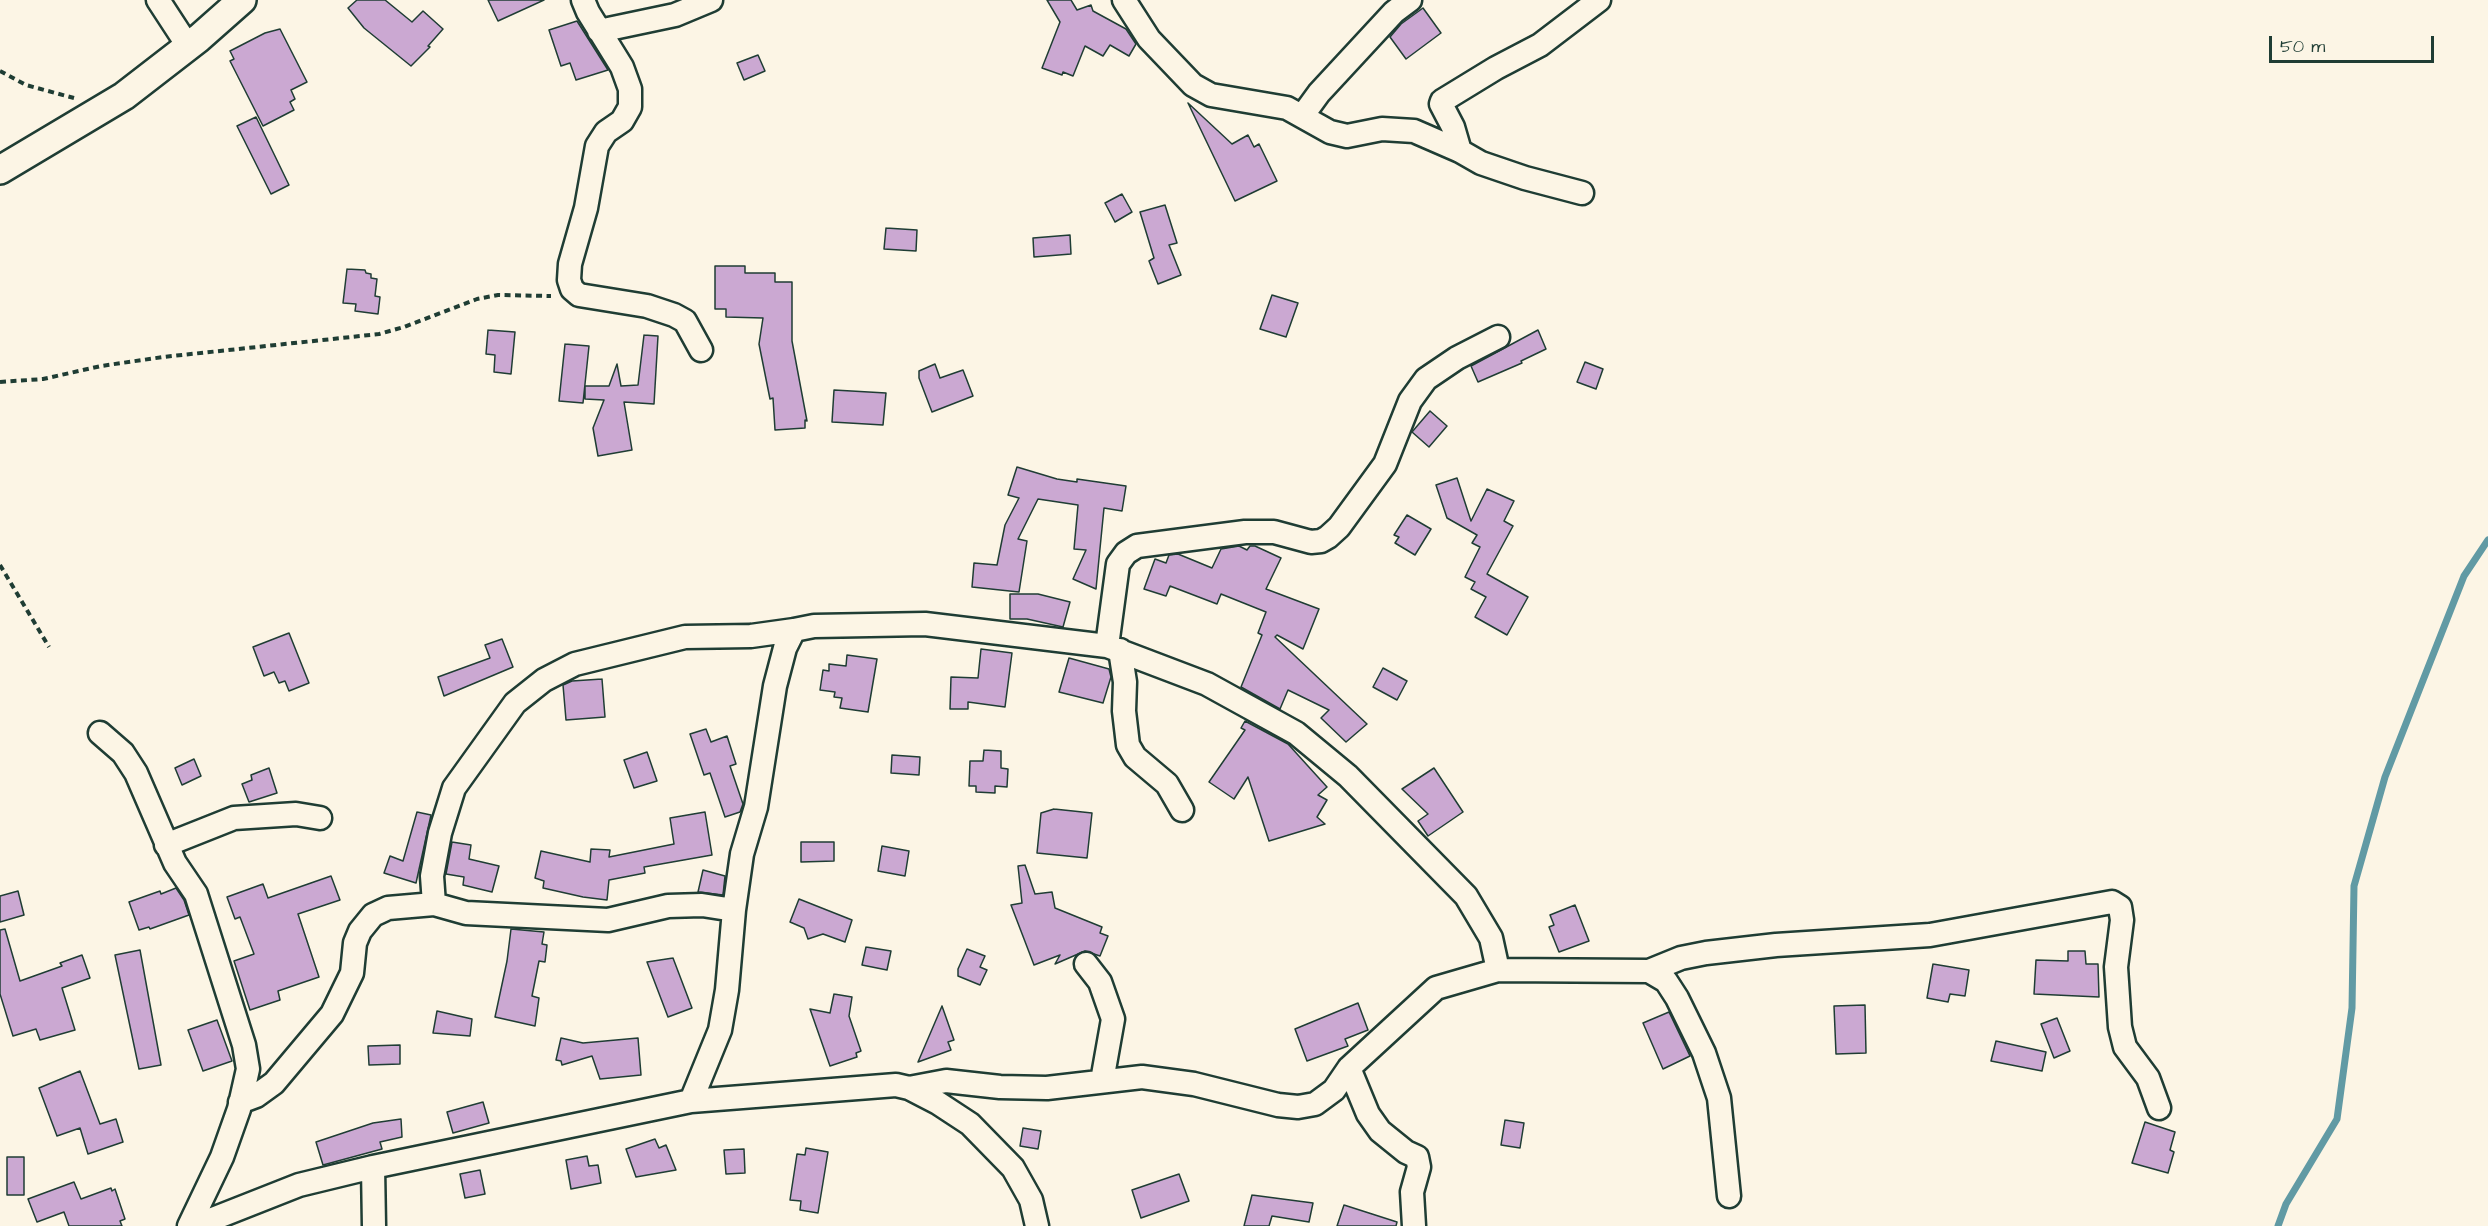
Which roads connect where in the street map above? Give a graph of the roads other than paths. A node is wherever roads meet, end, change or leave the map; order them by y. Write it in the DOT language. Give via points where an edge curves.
graph roads {
  1 [pos="158,0"];
  2 [pos="242,0"];
  3 [pos="583,0"];
  4 [pos="711,0"];
  5 [pos="1124,0"];
  6 [pos="1410,0"];
  7 [pos="1599,0"];
  8 [pos="599,31"];
  9 [pos="188,46"];
  10 [pos="1303,116"];
  11 [pos="1460,151"];
  12 [pos="0,170"];
  13 [pos="1582,194"];
  14 [pos="1498,337"];
  15 [pos="701,350"];
  16 [pos="794,630"];
  17 [pos="1114,648"];
  18 [pos="100,733"];
  19 [pos="1182,810"];
  20 [pos="320,818"];
  21 [pos="166,845"];
  22 [pos="434,904"];
  23 [pos="734,910"];
  24 [pos="1086,964"];
  25 [pos="1498,970"];
  26 [pos="1649,971"];
  27 [pos="1349,1068"];
  28 [pos="1102,1081"];
  29 [pos="909,1088"];
  30 [pos="692,1101"];
  31 [pos="240,1102"];
  32 [pos="2159,1108"];
  33 [pos="373,1167"];
  34 [pos="1729,1196"];
  35 [pos="189,1226"];
  36 [pos="195,1226"];
  37 [pos="374,1226"];
  38 [pos="1037,1226"];
  39 [pos="1414,1226"];
  1 -- 9 [label="street"];
  2 -- 9 [label="street"];
  3 -- 8 [label="street"];
  4 -- 8 [label="street" via="675,15"];
  5 -- 10 [label="street" via="1149,39 1193,85 1211,94 1287,108"];
  6 -- 10 [label="street" via="1394,12 1319,93"];
  7 -- 11 [label="street" via="1540,45 1442,101"];
  8 -- 15 [label="street" via="622,67 630,89 630,107 597,146 569,280 579,295 647,306 686,321"];
  9 -- 12 [label="street" via="124,96"];
  10 -- 11 [label="street" via="1330,132 1347,136 1382,129 1414,131"];
  11 -- 13 [label="street" via="1481,163"];
  14 -- 17 [label="street" via="1426,379 1410,401 1385,464 1328,537 1311,542 1274,532 1245,532 1137,546 1126,553 1118,564"];
  16 -- 17 [label="street" via="814,626 925,624"];
  16 -- 22 [label="street" via="751,636 685,637 575,664 544,680 515,703 454,788 432,876"];
  16 -- 23 [label="street" via="775,686 756,807 742,854"];
  17 -- 19 [label="street" via="1125,682 1128,745 1135,757 1167,784"];
  17 -- 25 [label="street" via="1207,684 1287,728 1348,776 1466,896 1491,938"];
  18 -- 21 [label="street" via="123,753 136,773"];
  20 -- 21 [label="street" via="296,814 234,818"];
  21 -- 31 [label="street" via="199,903 244,1045 248,1069"];
  22 -- 23 [label="street" via="466,912 608,920 668,906 702,905"];
  22 -- 31 [label="street" via="388,908 373,915 355,943 352,973 332,1014 274,1083"];
  23 -- 30 [label="street" via="720,1030"];
  24 -- 28 [label="street" via="1100,982 1113,1019"];
  25 -- 26 [label="street"];
  25 -- 27 [label="street" via="1436,988"];
  26 -- 32 [label="street" via="1706,953 1930,935 2112,902 2120,907 2122,920 2116,967 2120,1027 2125,1047 2148,1078"];
  26 -- 34 [label="street" via="1666,981 1677,998 1708,1064 1719,1098"];
  27 -- 28 [label="street" via="1334,1090 1315,1104 1298,1107 1142,1077"];
  27 -- 39 [label="street" via="1368,1114 1380,1131 1417,1157 1419,1167 1412,1192"];
  28 -- 29 [label="street" via="1047,1088 946,1081"];
  29 -- 30 [label="street" via="896,1085"];
  29 -- 38 [label="street" via="970,1124 1013,1168 1031,1200"];
  30 -- 33 [label="street"];
  31 -- 35 [label="street" via="222,1157"];
  33 -- 36 [label="street" via="299,1185"];
  33 -- 37 [label="street"];
}
